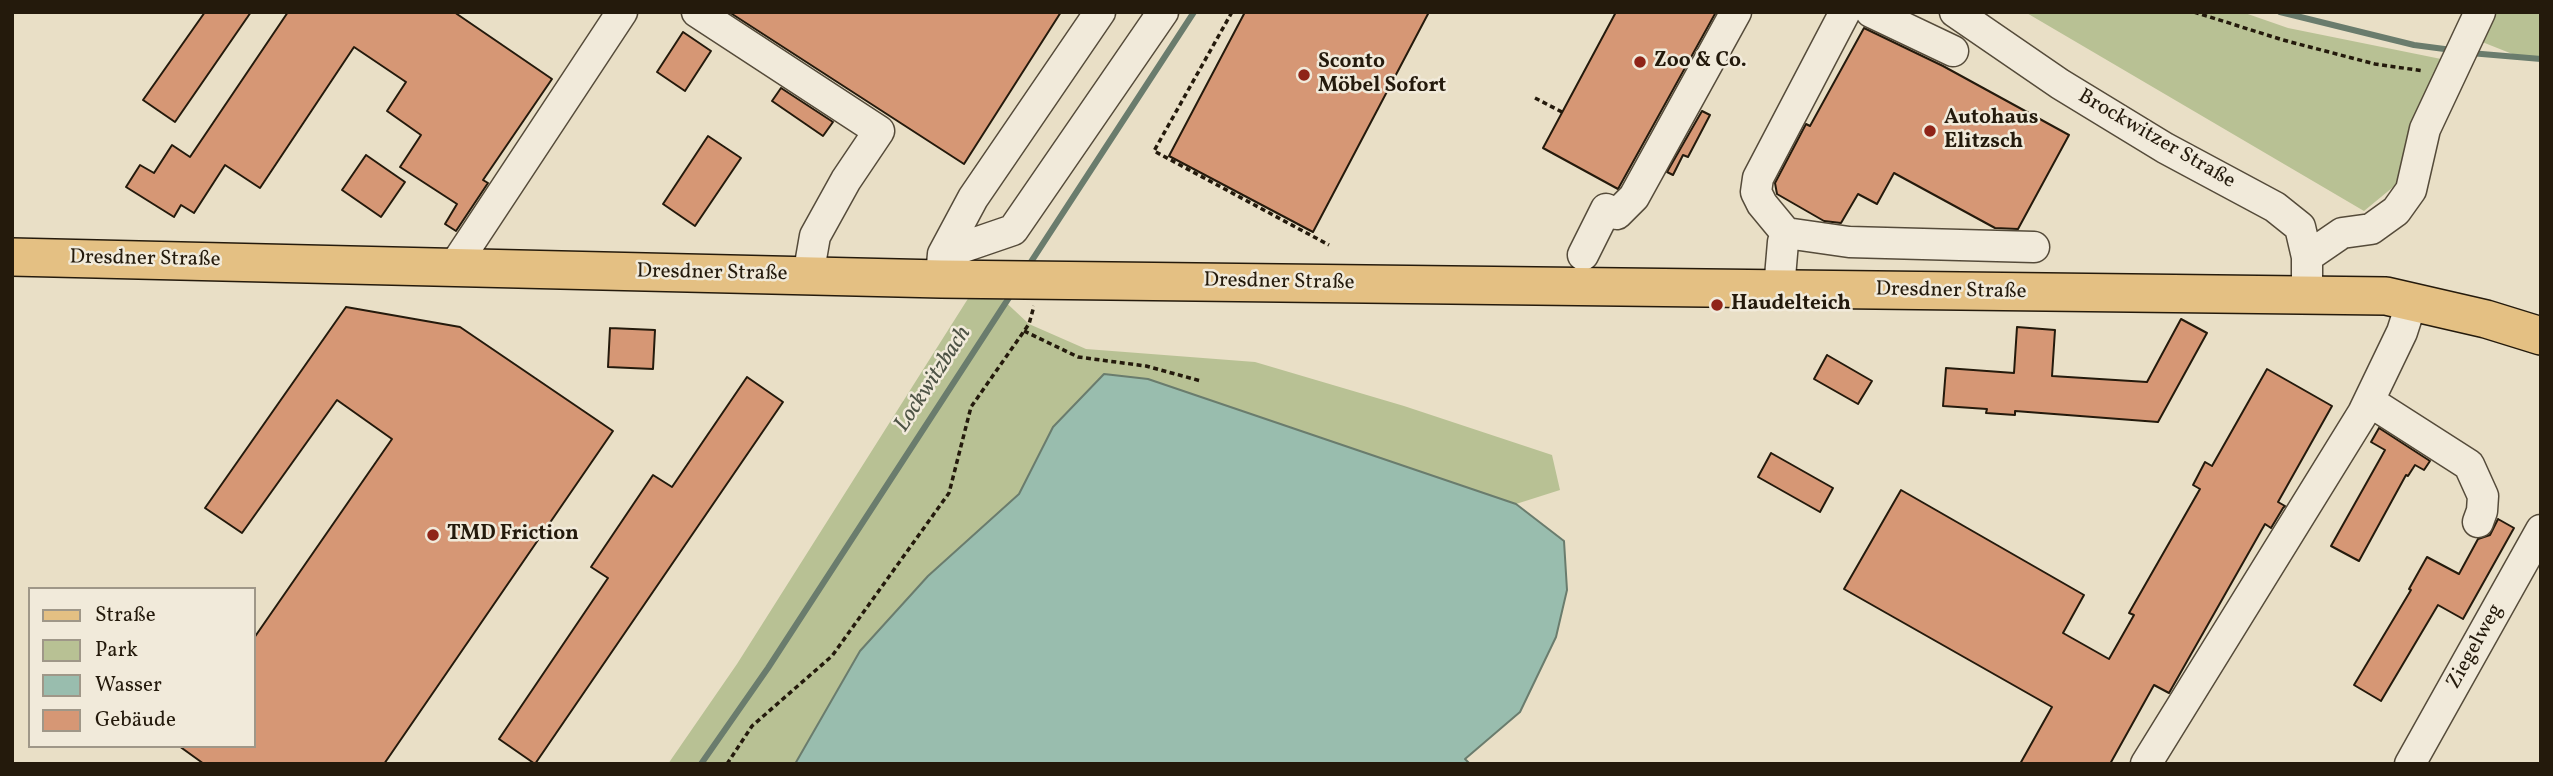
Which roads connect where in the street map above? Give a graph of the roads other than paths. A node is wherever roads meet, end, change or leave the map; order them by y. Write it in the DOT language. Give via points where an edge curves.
graph roads {
  1 [pos="622,12"];
  2 [pos="697,12"];
  3 [pos="1100,12"];
  4 [pos="1163,12"];
  5 [pos="1736,12"];
  6 [pos="1844,12"];
  7 [pos="1871,12"];
  8 [pos="1955,12"];
  9 [pos="2480,12"];
  10 [pos="1953,51"];
  11 [pos="1786,233"];
  12 [pos="2034,247"];
  13 [pos="1583,256"];
  14 [pos="12,257"];
  15 [pos="2307,257"];
  16 [pos="942,267"];
  17 [pos="453,268"];
  18 [pos="808,276"];
  19 [pos="1779,289"];
  20 [pos="2307,295"];
  21 [pos="2412,301"];
  22 [pos="2541,337"];
  23 [pos="2369,401"];
  24 [pos="2478,522"];
  25 [pos="2541,530"];
  26 [pos="2146,764"];
  27 [pos="2410,764"];
  1 -- 17 [label="street"];
  2 -- 18 [label="street" via="879,131 845,180 815,236"];
  3 -- 16 [label="street" via="973,198"];
  4 -- 16 [label="street" via="1013,230"];
  5 -- 13 [label="street" via="1634,197 1617,214 1605,209"];
  6 -- 11 [label="street" via="1758,178 1756,192 1762,204"];
  7 -- 10 [label="street"];
  8 -- 15 [label="street, Brockwitzer Straße" via="2060,84 2170,140 2275,207 2300,227"];
  9 -- 15 [label="street" via="2425,129 2411,190 2396,211 2371,229 2342,233"];
  11 -- 12 [label="street" via="1849,242"];
  11 -- 19 [label="street"];
  14 -- 17 [label="main road, Dresdner Straße"];
  15 -- 20 [label="street, Brockwitzer Straße"];
  16 -- 18 [label="main road, Dresdner Straße"];
  16 -- 19 [label="main road, Dresdner Straße" via="1004,280"];
  17 -- 18 [label="main road, Dresdner Straße"];
  19 -- 20 [label="main road, Dresdner Straße"];
  20 -- 21 [label="main road, Dresdner Straße" via="2386,296"];
  21 -- 22 [label="main road, Dresdner Straße"];
  21 -- 23 [label="street" via="2403,332"];
  23 -- 24 [label="street" via="2469,465 2483,496"];
  23 -- 26 [label="street"];
  25 -- 27 [label="street, Ziegelweg"];
}
